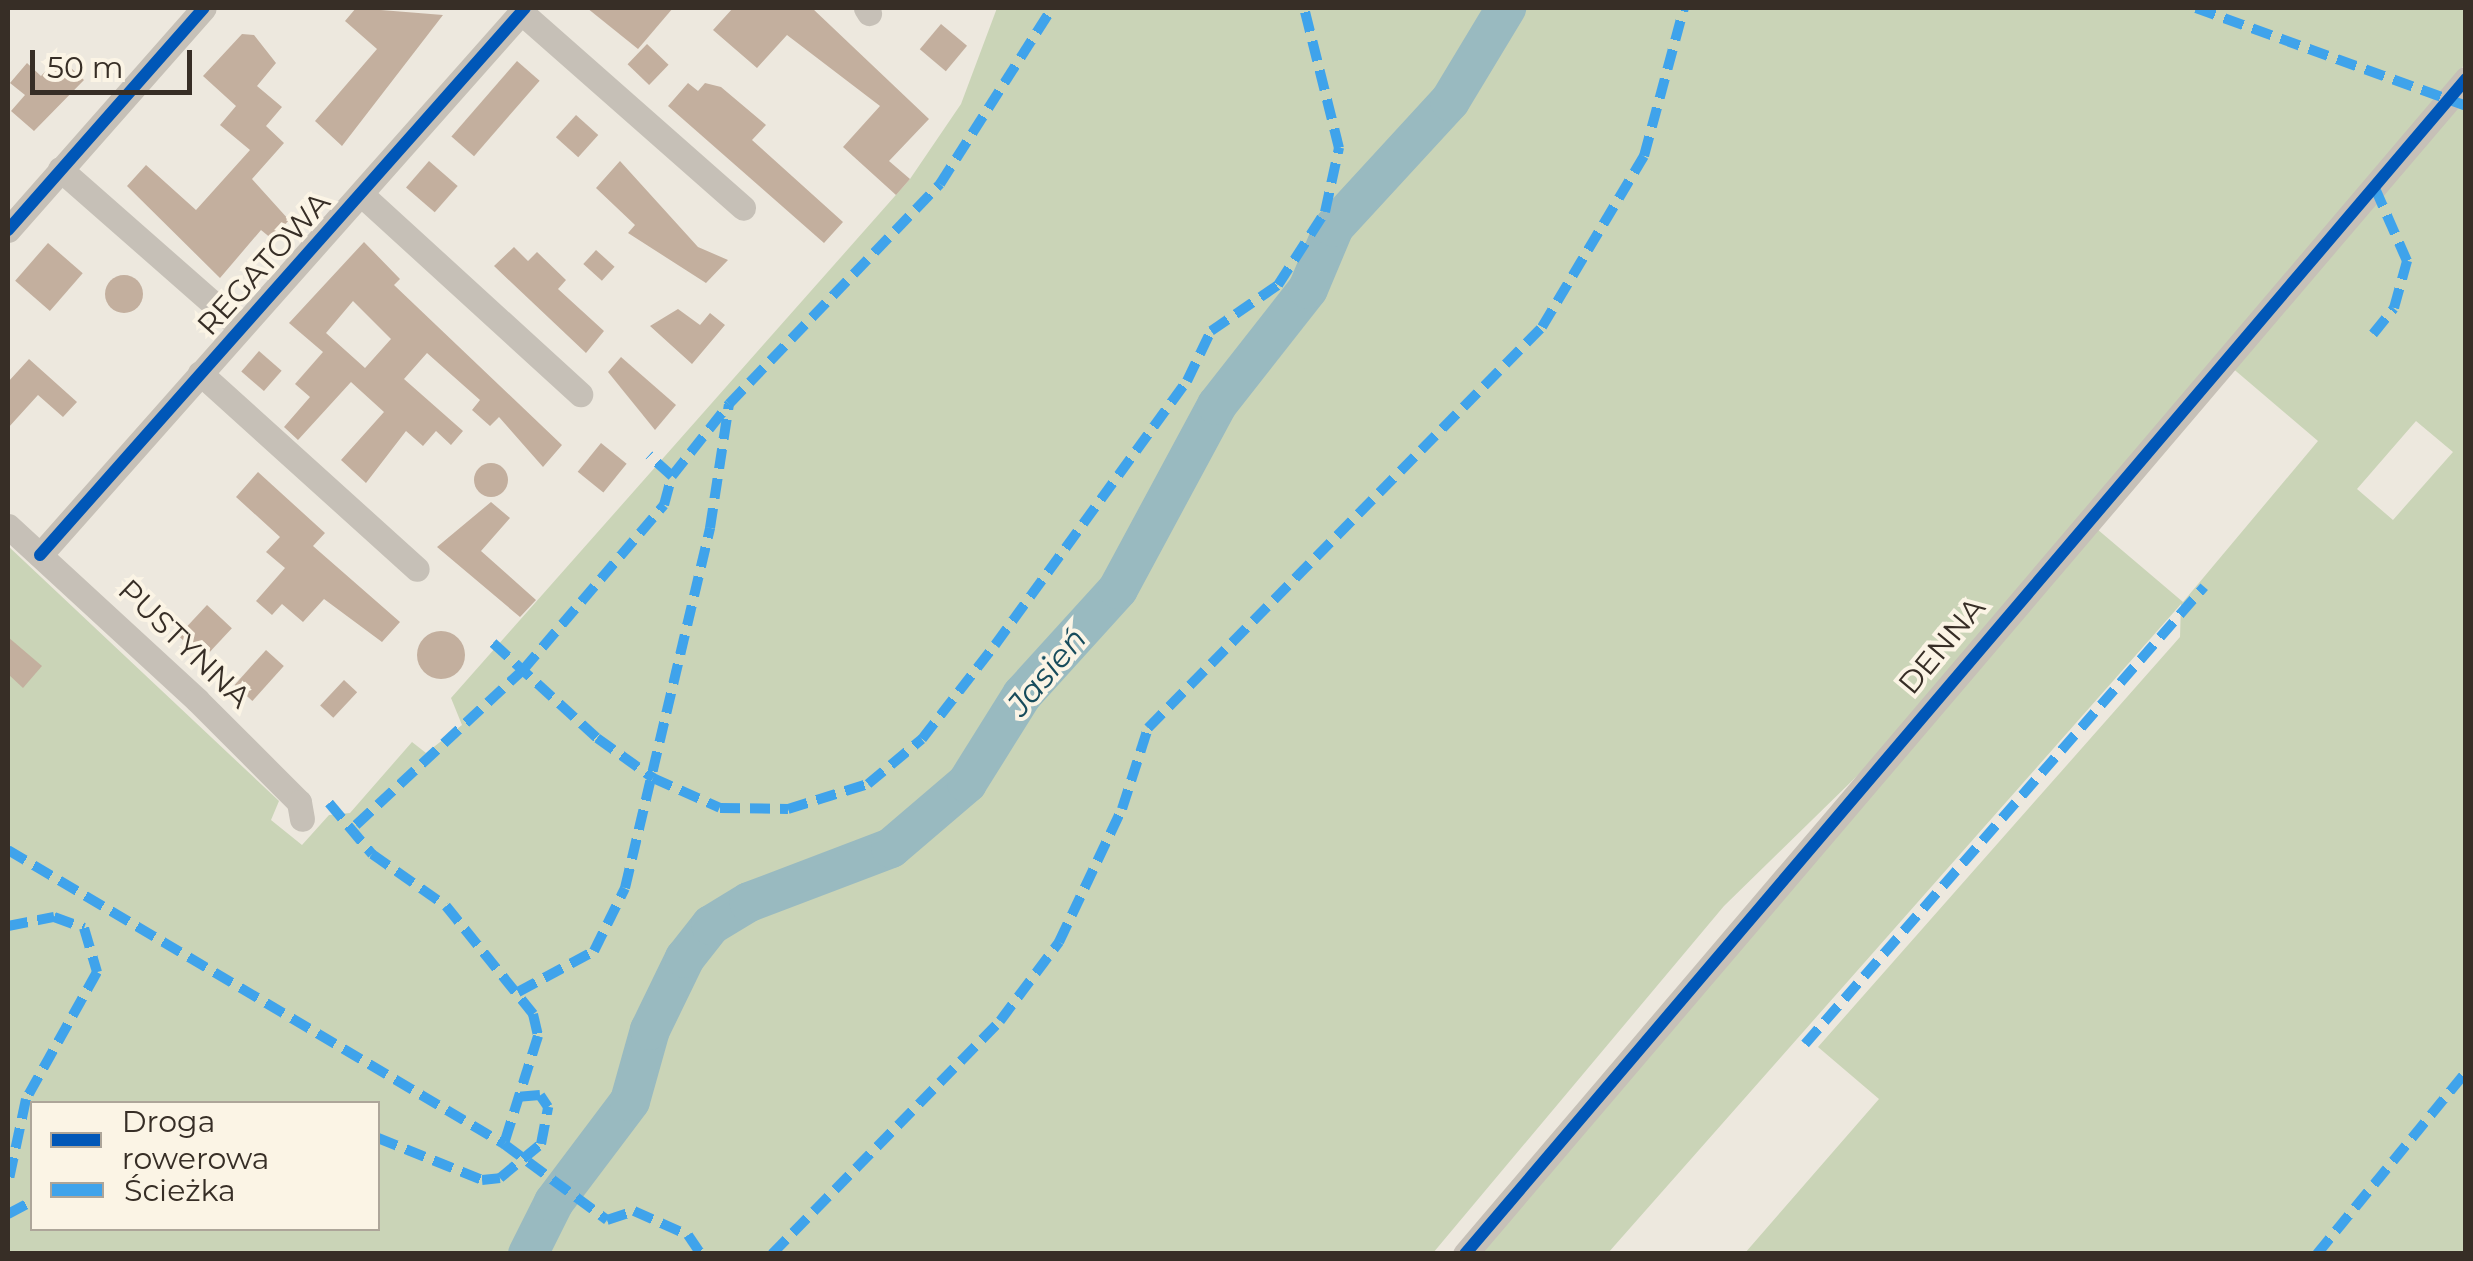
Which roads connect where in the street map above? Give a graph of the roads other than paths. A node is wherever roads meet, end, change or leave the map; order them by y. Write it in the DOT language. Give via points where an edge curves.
graph roads {
  1 [pos="204,8"];
  2 [pos="523,10"];
  3 [pos="2466,79"];
  4 [pos="60,170"];
  5 [pos="360,194"];
  6 [pos="743,208"];
  7 [pos="8,230"];
  8 [pos="240,327"];
  9 [pos="200,373"];
  10 [pos="580,394"];
  11 [pos="8,526"];
  12 [pos="40,555"];
  13 [pos="418,570"];
  14 [pos="302,818"];
  15 [pos="1465,1254"];
  1 -- 4 [label="street"];
  2 -- 5 [label="street, REGATOWA"];
  2 -- 6 [label="street"];
  3 -- 15 [label="street, DENNA"];
  4 -- 7 [label="street"];
  4 -- 8 [label="street"];
  5 -- 8 [label="street, REGATOWA"];
  5 -- 10 [label="street"];
  8 -- 9 [label="street, REGATOWA"];
  9 -- 12 [label="street, REGATOWA"];
  9 -- 13 [label="street"];
  11 -- 12 [label="street, PUSTYNNA"];
  12 -- 14 [label="street, PUSTYNNA" via="299,802"];
}
